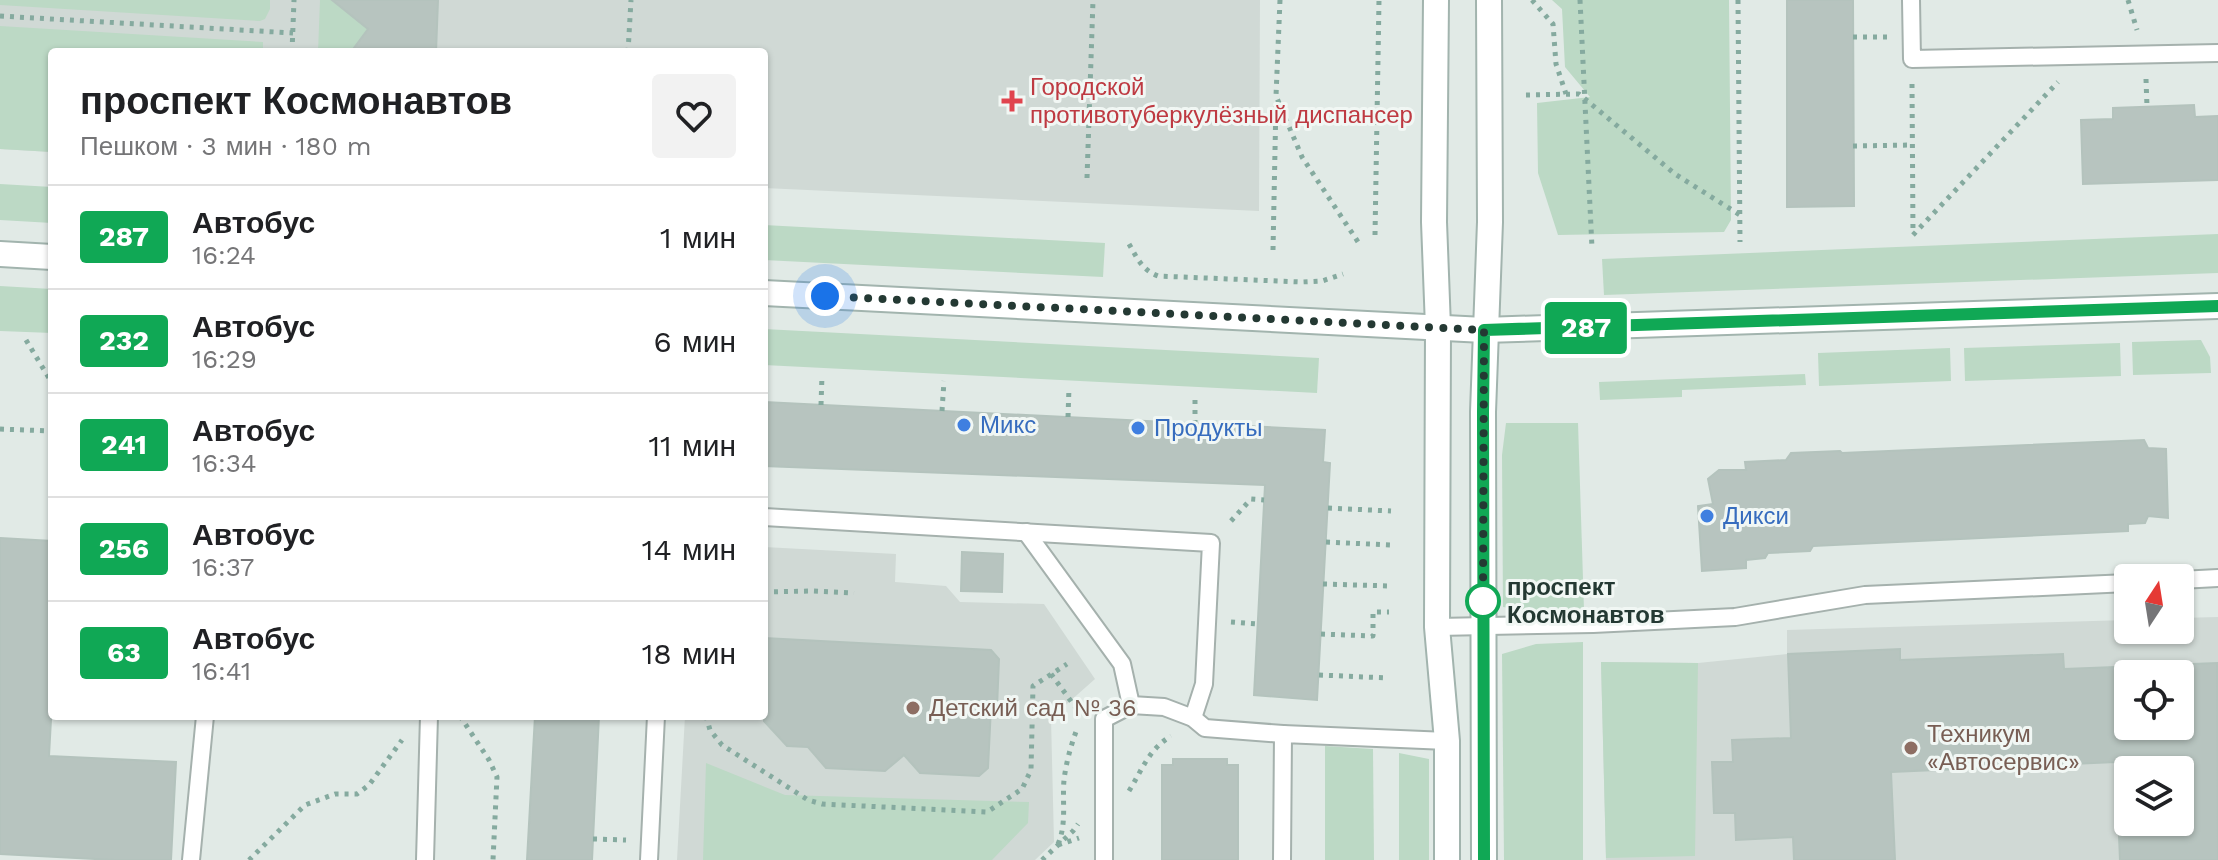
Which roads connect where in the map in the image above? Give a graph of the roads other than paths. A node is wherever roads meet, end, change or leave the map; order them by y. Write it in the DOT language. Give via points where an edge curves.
graph roads {
  1 [pos="1436,0"];
  2 [pos="1489,0"];
  3 [pos="1911,0"];
  4 [pos="2218,53"];
  5 [pos="0,254"];
  6 [pos="48,257"];
  7 [pos="768,293"];
  8 [pos="2218,306"];
  9 [pos="1438,327"];
  10 [pos="1484,330"];
  11 [pos="768,517"];
  12 [pos="1026,532"];
  13 [pos="2218,578"];
  14 [pos="2194,579"];
  15 [pos="2114,584"];
  16 [pos="1437,627"];
  17 [pos="1483,627"];
  18 [pos="1131,705"];
  19 [pos="1193,718"];
  20 [pos="205,720"];
  21 [pos="429,720"];
  22 [pos="656,720"];
  23 [pos="1283,734"];
  24 [pos="1447,741"];
  25 [pos="191,860"];
  26 [pos="425,860"];
  27 [pos="649,860"];
  28 [pos="1104,860"];
  29 [pos="1282,860"];
  30 [pos="1447,860"];
  31 [pos="1484,860"];
  1 -- 9 [label="street"];
  2 -- 10 [label="street" via="1490,222"];
  3 -- 4 [label="lane" via="1912,59"];
  5 -- 6 [label="street"];
  7 -- 9 [label="street"];
  8 -- 10 [label="street"];
  9 -- 10 [label="street"];
  9 -- 16 [label="street"];
  10 -- 17 [label="street"];
  11 -- 12 [label="lane"];
  12 -- 18 [label="lane" via="1122,664"];
  12 -- 19 [label="lane" via="1211,543 1204,684"];
  13 -- 14 [label="lane"];
  15 -- 17 [label="lane" via="1865,595 1735,617"];
  16 -- 17 [label="lane"];
  16 -- 24 [label="street"];
  17 -- 31 [label="street"];
  18 -- 19 [label="lane" via="1164,707"];
  18 -- 28 [label="lane" via="1104,719"];
  19 -- 23 [label="lane" via="1205,728"];
  20 -- 25 [label="lane"];
  21 -- 26 [label="lane"];
  22 -- 27 [label="lane"];
  23 -- 24 [label="lane"];
  23 -- 29 [label="lane"];
  24 -- 30 [label="street"];
}
